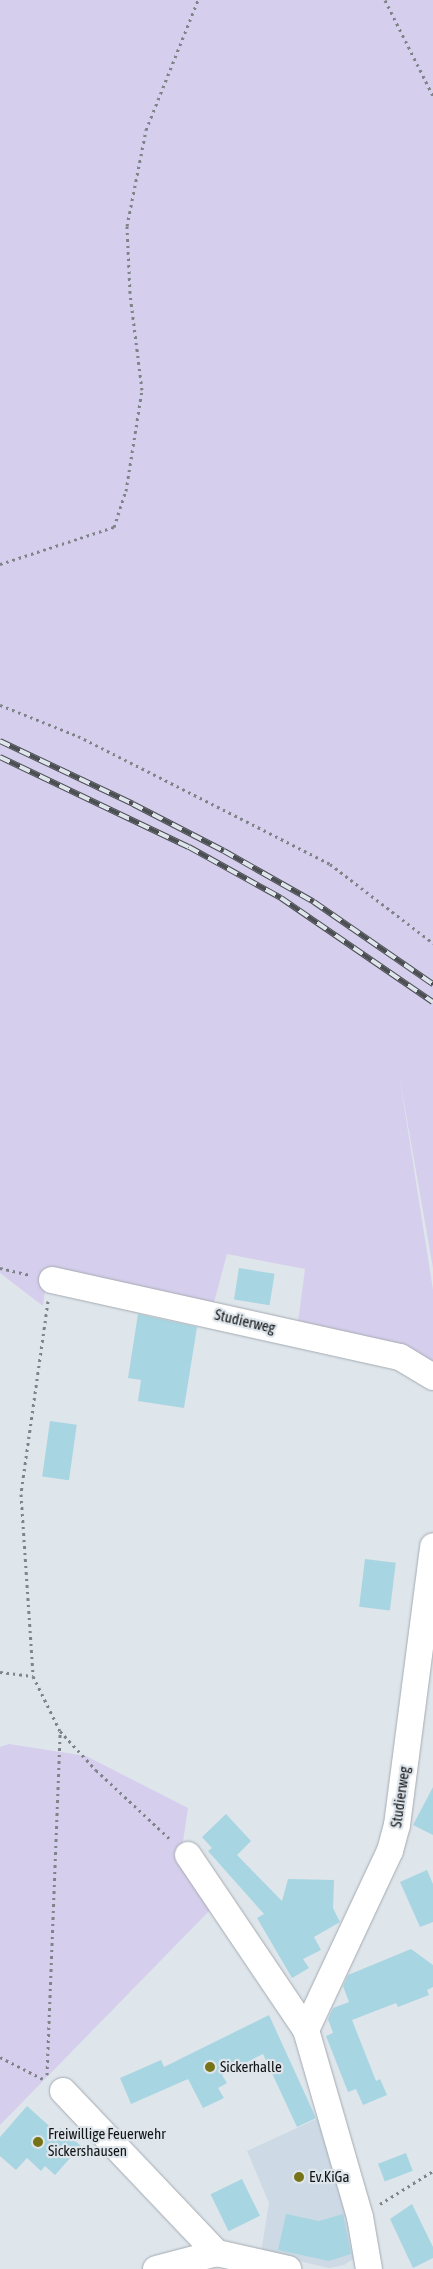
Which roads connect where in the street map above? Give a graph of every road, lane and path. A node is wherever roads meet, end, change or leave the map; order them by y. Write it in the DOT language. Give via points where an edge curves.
graph roads {
  1 [pos="198,0"];
  2 [pos="385,0"];
  3 [pos="433,96"];
  4 [pos="0,564"];
  5 [pos="0,704"];
  6 [pos="433,943"];
  7 [pos="0,1268"];
  8 [pos="52,1280"];
  9 [pos="433,1377"];
  10 [pos="433,1546"];
  11 [pos="0,1672"];
  12 [pos="33,1676"];
  13 [pos="60,1731"];
  14 [pos="188,1855"];
  15 [pos="306,2030"];
  16 [pos="0,2056"];
  17 [pos="63,2091"];
  18 [pos="433,2171"];
  19 [pos="360,2216"];
  20 [pos="217,2253"];
  21 [pos="156,2269"];
  22 [pos="288,2269"];
  23 [pos="369,2269"];
  1 -- 4 [label="path" via="146,130 127,226 130,293 142,390 126,491 114,527"];
  2 -- 3 [label="path"];
  5 -- 6 [label="path" via="78,736 330,864"];
  7 -- 8 [label="path"];
  8 -- 9 [label="street, Studierweg" via="400,1358"];
  8 -- 12 [label="path" via="21,1494"];
  10 -- 15 [label="street, Studierweg" via="397,1825 390,1851"];
  11 -- 12 [label="path"];
  12 -- 13 [label="path"];
  13 -- 14 [label="path" via="96,1770"];
  13 -- 16 [label="path" via="46,2082"];
  14 -- 15 [label="street"];
  15 -- 19 [label="street"];
  17 -- 20 [label="street"];
  18 -- 19 [label="path"];
  19 -- 23 [label="street"];
  20 -- 21 [label="street"];
  20 -- 22 [label="street"];
}
